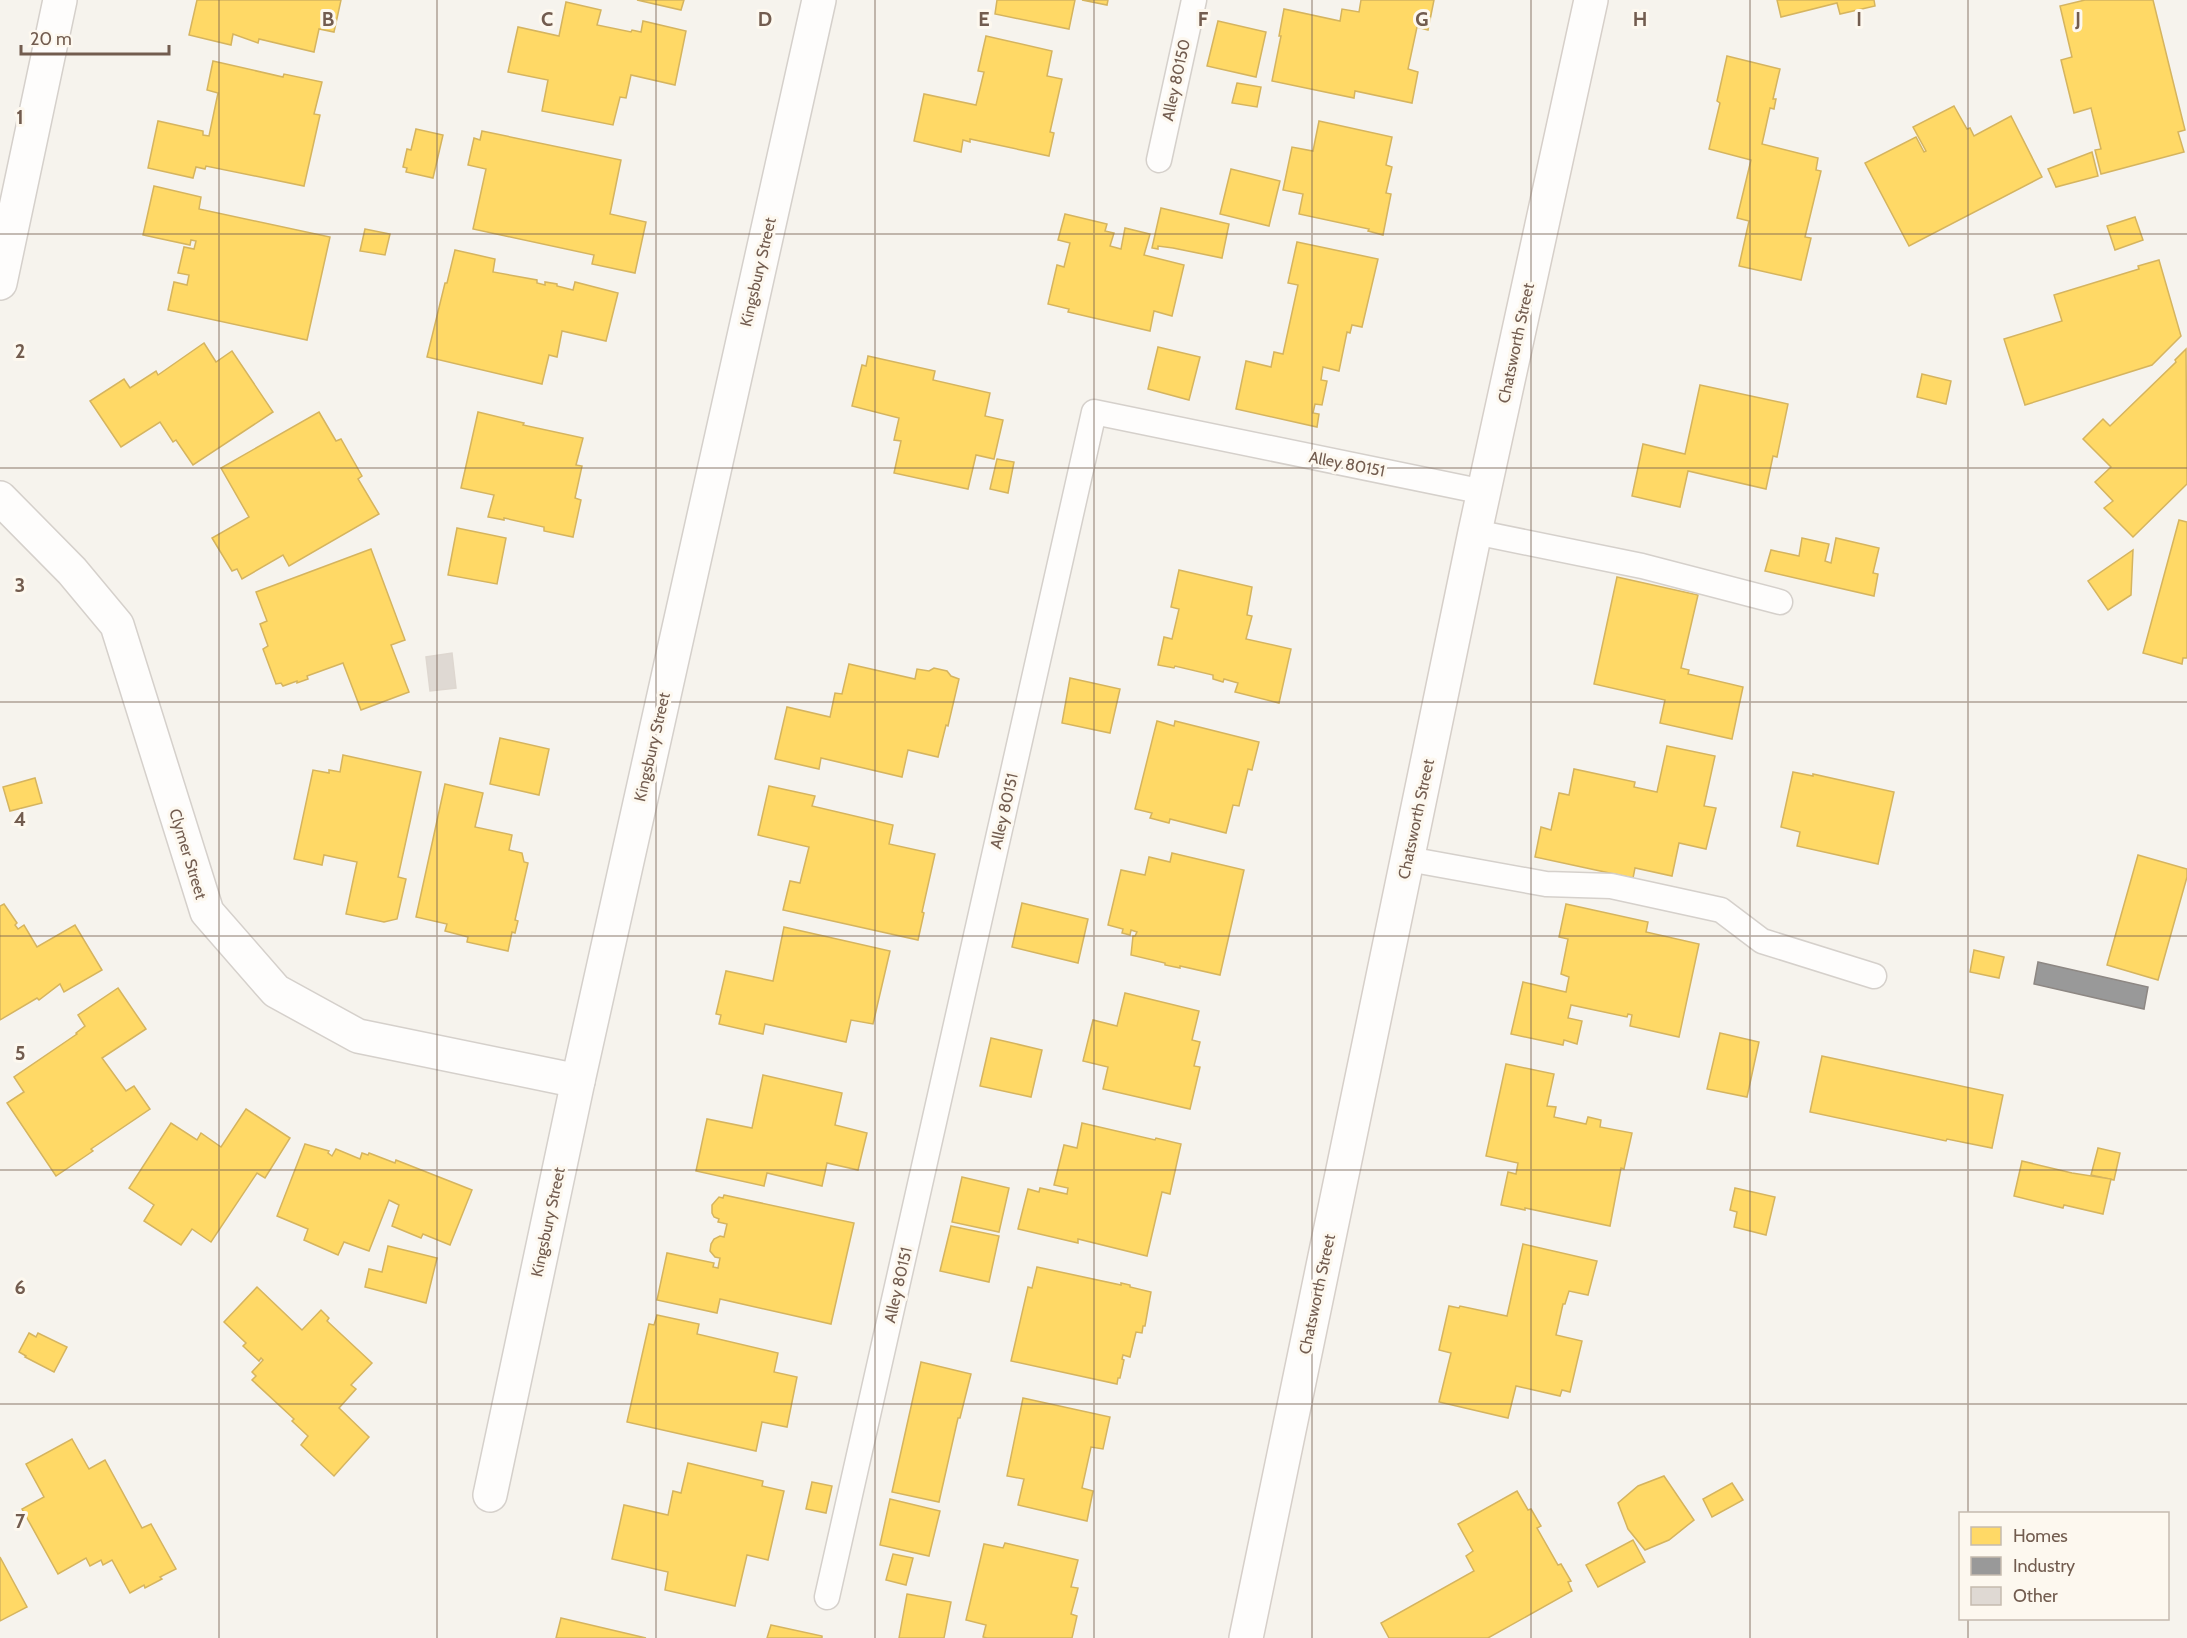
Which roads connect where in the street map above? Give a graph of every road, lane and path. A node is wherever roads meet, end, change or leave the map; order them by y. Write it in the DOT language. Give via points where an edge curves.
graph roads {
  1 [pos="60,0"];
  2 [pos="819,0"];
  3 [pos="1194,0"];
  4 [pos="1591,0"];
  5 [pos="1159,160"];
  6 [pos="0,283"];
  7 [pos="1484,492"];
  8 [pos="0,498"];
  9 [pos="1475,532"];
  10 [pos="1780,602"];
  11 [pos="1408,859"];
  12 [pos="1874,976"];
  13 [pos="578,1081"];
  14 [pos="490,1495"];
  15 [pos="827,1597"];
  16 [pos="1246,1638"];
  1 -- 6 [label="street"];
  2 -- 13 [label="street, Kingsbury Street"];
  3 -- 5 [label="lane, Alley 80150"];
  4 -- 7 [label="street, Chatsworth Street"];
  7 -- 9 [label="street, Chatsworth Street"];
  7 -- 15 [label="lane, Alley 80151" via="1094,412"];
  8 -- 13 [label="street, Clymer Street" via="72,571 117,625 207,912 276,991 358,1036"];
  9 -- 10 [label="lane" via="1642,566"];
  9 -- 11 [label="street, Chatsworth Street"];
  11 -- 12 [label="lane" via="1546,884 1611,886 1721,910 1762,941"];
  11 -- 16 [label="street, Chatsworth Street"];
  13 -- 14 [label="street, Kingsbury Street"];
}
